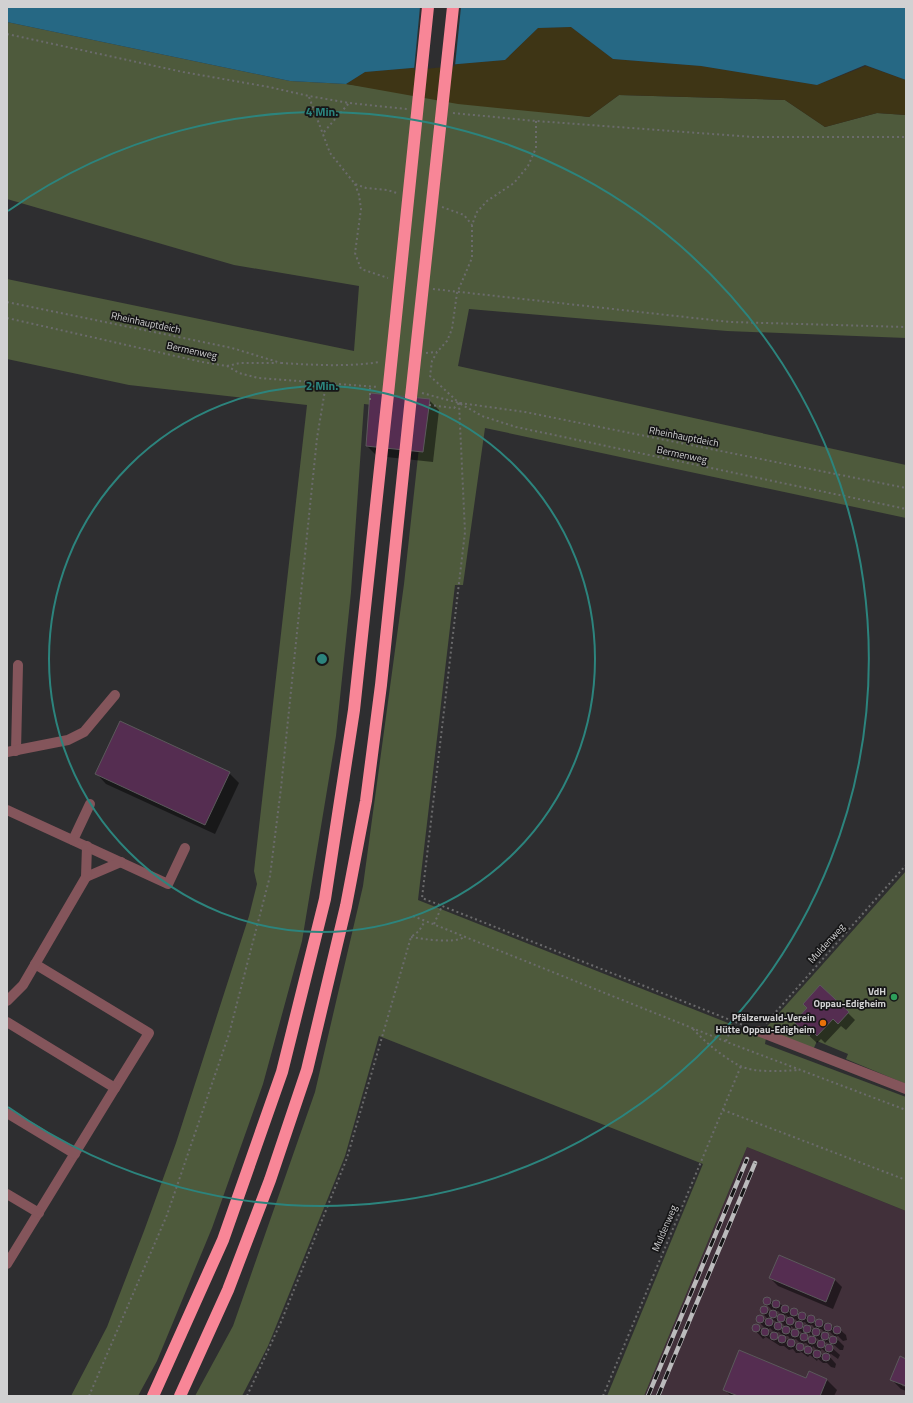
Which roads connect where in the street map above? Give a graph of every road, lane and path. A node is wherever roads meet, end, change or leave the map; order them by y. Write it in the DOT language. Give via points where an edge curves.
graph roads {
  1 [pos="428,7"];
  2 [pos="453,7"];
  3 [pos="309,96"];
  4 [pos="349,103"];
  5 [pos="536,121"];
  6 [pos="324,132"];
  7 [pos="355,184"];
  8 [pos="366,188"];
  9 [pos="390,278"];
  10 [pos="432,289"];
  11 [pos="457,293"];
  12 [pos="7,302"];
  13 [pos="7,318"];
  14 [pos="906,327"];
  15 [pos="280,363"];
  16 [pos="360,365"];
  17 [pos="227,366"];
  18 [pos="326,384"];
  19 [pos="370,387"];
  20 [pos="374,387"];
  21 [pos="370,400"];
  22 [pos="459,403"];
  23 [pos="429,405"];
  24 [pos="906,488"];
  25 [pos="906,509"];
  26 [pos="18,665"];
  27 [pos="115,695"];
  28 [pos="12,752"];
  29 [pos="90,804"];
  30 [pos="7,810"];
  31 [pos="73,840"];
  32 [pos="87,846"];
  33 [pos="186,848"];
  34 [pos="121,862"];
  35 [pos="906,865"];
  36 [pos="86,878"];
  37 [pos="442,906"];
  38 [pos="414,916"];
  39 [pos="425,921"];
  40 [pos="434,924"];
  41 [pos="465,936"];
  42 [pos="411,937"];
  43 [pos="35,964"];
  44 [pos="7,1001"];
  45 [pos="7,1022"];
  46 [pos="734,1022"];
  47 [pos="692,1027"];
  48 [pos="758,1032"];
  49 [pos="726,1041"];
  50 [pos="741,1066"];
  51 [pos="800,1070"];
  52 [pos="115,1088"];
  53 [pos="906,1089"];
  54 [pos="723,1110"];
  55 [pos="906,1110"];
  56 [pos="7,1113"];
  57 [pos="74,1154"];
  58 [pos="906,1180"];
  59 [pos="7,1194"];
  60 [pos="38,1213"];
  61 [pos="7,1264"];
  62 [pos="89,1396"];
  63 [pos="153,1396"];
  64 [pos="180,1396"];
  65 [pos="247,1396"];
  66 [pos="603,1396"];
  1 -- 63 [label="highway, bridge" via="354,710 325,899 277,1086 223,1240"];
  2 -- 64 [label="highway, bridge" via="381,685 366,801 346,906 307,1070 270,1180 228,1290"];
  3 -- 6 [label="path"];
  4 -- 6 [label="path"];
  5 -- 11 [label="path" via="536,148 528,166 514,183 487,201 477,212 472,225 472,258"];
  6 -- 7 [label="path" via="330,153"];
  7 -- 8 [label="path"];
  7 -- 9 [label="path" via="361,209 355,254 361,268"];
  10 -- 11 [label="path"];
  11 -- 14 [label="path" via="476,293 730,322"];
  11 -- 22 [label="path, Bermenweg" via="452,329 447,341 436,352 430,376"];
  12 -- 15 [label="path, Rheinhauptdeich" via="232,348"];
  13 -- 17 [label="path, Bermenweg"];
  15 -- 16 [label="path"];
  15 -- 17 [label="path" via="240,363"];
  17 -- 18 [label="path, Bermenweg" via="239,373 258,378"];
  18 -- 19 [label="path, Bermenweg"];
  18 -- 62 [label="path" via="317,438 291,703 270,876 229,1034 167,1215"];
  19 -- 20 [label="path, Bermenweg"];
  19 -- 21 [label="path"];
  22 -- 23 [label="path, Rheinhauptdeich" via="454,408"];
  22 -- 24 [label="path, Rheinhauptdeich" via="525,412"];
  22 -- 25 [label="path, Bermenweg" via="482,416 516,427"];
  22 -- 37 [label="path" via="465,532 422,898"];
  26 -- 28 [label="lane"];
  27 -- 28 [label="lane" via="84,732 68,740"];
  29 -- 31 [label="lane"];
  30 -- 31 [label="lane"];
  31 -- 32 [label="lane"];
  32 -- 34 [label="lane"];
  32 -- 36 [label="lane"];
  33 -- 34 [label="lane" via="168,884"];
  34 -- 36 [label="lane"];
  35 -- 48 [label="path, Muldenweg"];
  36 -- 43 [label="lane"];
  37 -- 40 [label="path"];
  37 -- 46 [label="path"];
  38 -- 39 [label="path"];
  39 -- 40 [label="path"];
  39 -- 42 [label="path" via="419,931"];
  40 -- 41 [label="path"];
  41 -- 42 [label="path" via="459,940 426,940"];
  41 -- 47 [label="path"];
  42 -- 65 [label="path" via="347,1158 284,1315"];
  43 -- 44 [label="lane" via="23,985"];
  43 -- 52 [label="lane" via="149,1033"];
  45 -- 52 [label="lane"];
  46 -- 48 [label="path"];
  46 -- 49 [label="path"];
  47 -- 49 [label="path"];
  47 -- 50 [label="path" via="705,1042"];
  48 -- 53 [label="lane"];
  49 -- 51 [label="path"];
  50 -- 51 [label="path" via="771,1071"];
  50 -- 54 [label="path, Muldenweg"];
  51 -- 55 [label="path"];
  52 -- 57 [label="lane"];
  54 -- 58 [label="path"];
  54 -- 66 [label="path, Muldenweg"];
  56 -- 57 [label="lane"];
  57 -- 60 [label="lane"];
  59 -- 60 [label="lane"];
  60 -- 61 [label="lane"];
}
